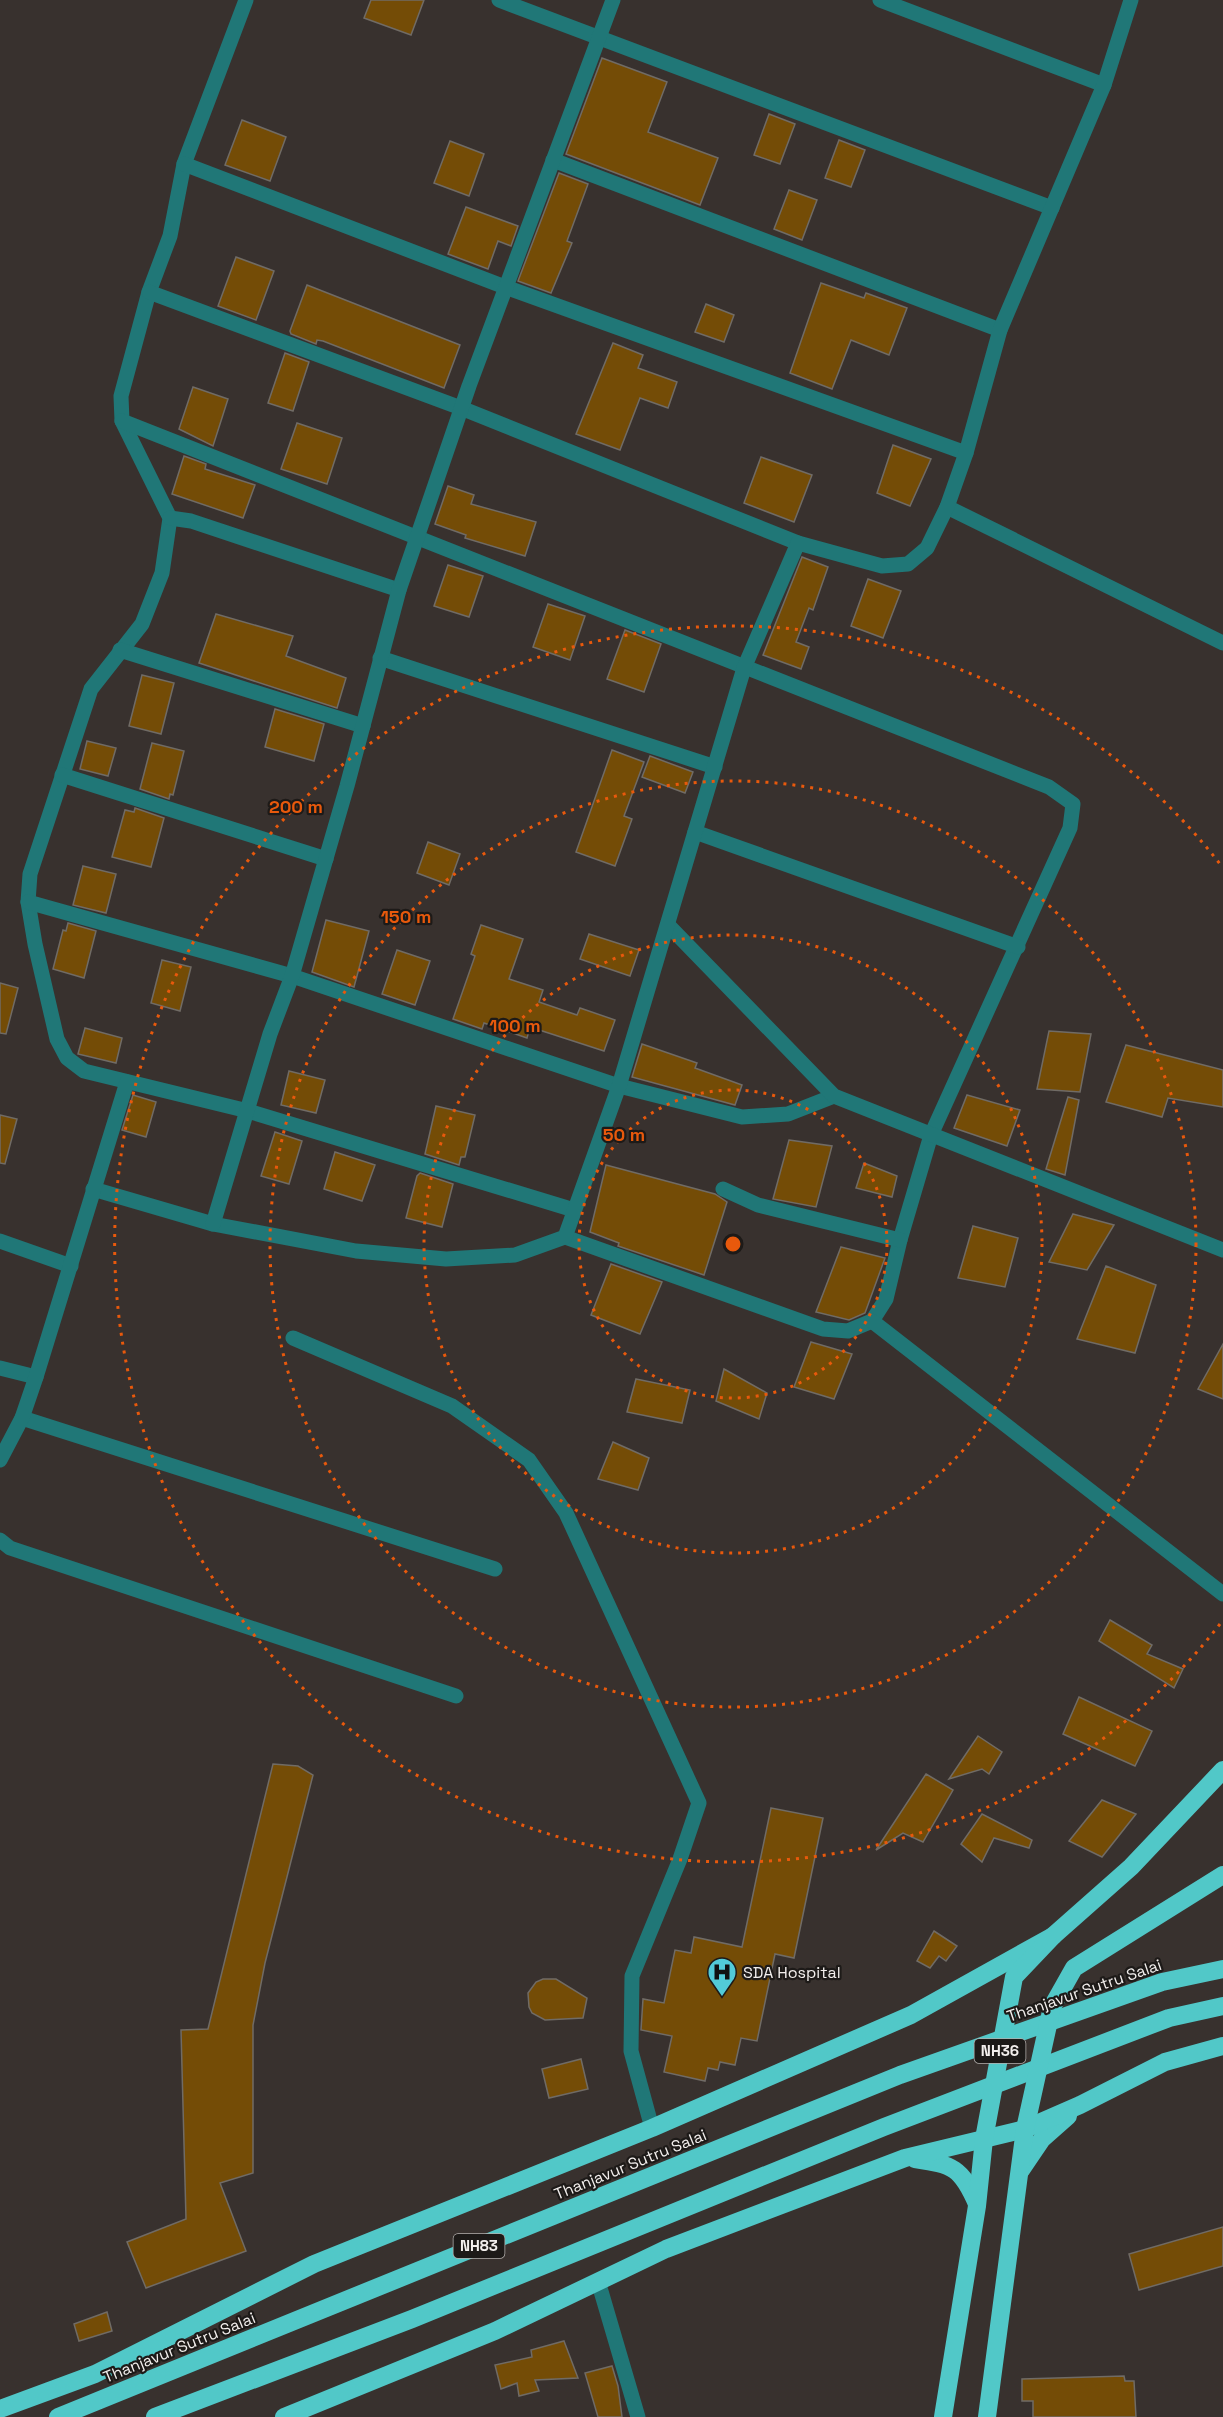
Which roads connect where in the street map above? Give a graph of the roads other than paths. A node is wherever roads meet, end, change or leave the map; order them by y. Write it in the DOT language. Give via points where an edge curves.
graph roads {
  1 [pos="246,0"];
  2 [pos="499,0"];
  3 [pos="613,0"];
  4 [pos="880,0"];
  5 [pos="1131,0"];
  6 [pos="598,39"];
  7 [pos="1104,85"];
  8 [pos="553,160"];
  9 [pos="184,164"];
  10 [pos="1052,208"];
  11 [pos="506,287"];
  12 [pos="148,292"];
  13 [pos="1000,330"];
  14 [pos="461,408"];
  15 [pos="123,421"];
  16 [pos="966,453"];
  17 [pos="947,507"];
  18 [pos="170,518"];
  19 [pos="418,535"];
  20 [pos="798,543"];
  21 [pos="399,590"];
  22 [pos="1223,644"];
  23 [pos="120,650"];
  24 [pos="380,658"];
  25 [pos="744,668"];
  26 [pos="363,726"];
  27 [pos="715,767"];
  28 [pos="62,775"];
  29 [pos="695,832"];
  30 [pos="326,859"];
  31 [pos="28,902"];
  32 [pos="668,925"];
  33 [pos="1018,947"];
  34 [pos="292,976"];
  35 [pos="127,1082"];
  36 [pos="619,1086"];
  37 [pos="834,1096"];
  38 [pos="248,1111"];
  39 [pos="931,1135"];
  40 [pos="93,1189"];
  41 [pos="723,1189"];
  42 [pos="574,1210"];
  43 [pos="213,1224"];
  44 [pos="565,1237"];
  45 [pos="900,1240"];
  46 [pos="0,1241"];
  47 [pos="1223,1250"];
  48 [pos="71,1266"];
  49 [pos="872,1321"];
  50 [pos="293,1338"];
  51 [pos="0,1368"];
  52 [pos="36,1377"];
  53 [pos="22,1418"];
  54 [pos="0,1460"];
  55 [pos="0,1540"];
  56 [pos="495,1569"];
  57 [pos="1223,1594"];
  58 [pos="456,1696"];
  59 [pos="1223,1770"];
  60 [pos="1223,1875"];
  61 [pos="1053,1936"];
  62 [pos="1223,1969"];
  63 [pos="1223,2006"];
  64 [pos="1223,2046"];
  65 [pos="1080,2105"];
  66 [pos="652,2128"];
  67 [pos="1025,2129"];
  68 [pos="984,2139"];
  69 [pos="905,2158"];
  70 [pos="1018,2175"];
  71 [pos="977,2206"];
  72 [pos="598,2281"];
  73 [pos="0,2409"];
  74 [pos="58,2417"];
  75 [pos="155,2417"];
  76 [pos="285,2417"];
  77 [pos="638,2417"];
  78 [pos="943,2417"];
  79 [pos="987,2417"];
  1 -- 9 [label="street"];
  2 -- 6 [label="street"];
  3 -- 6 [label="street"];
  4 -- 7 [label="street"];
  5 -- 7 [label="street"];
  6 -- 8 [label="street"];
  6 -- 10 [label="street"];
  7 -- 10 [label="street"];
  8 -- 11 [label="street"];
  8 -- 13 [label="street"];
  9 -- 11 [label="street"];
  9 -- 12 [label="street" via="171,236"];
  10 -- 13 [label="street"];
  11 -- 14 [label="street"];
  11 -- 16 [label="street"];
  12 -- 14 [label="street"];
  12 -- 15 [label="street" via="121,396"];
  13 -- 16 [label="street"];
  14 -- 19 [label="street"];
  14 -- 20 [label="street"];
  15 -- 18 [label="street"];
  15 -- 19 [label="street"];
  16 -- 17 [label="street"];
  17 -- 20 [label="street" via="927,548 908,564 882,566"];
  17 -- 22 [label="street"];
  18 -- 21 [label="street" via="191,521"];
  18 -- 23 [label="street" via="162,573 142,624"];
  19 -- 21 [label="street"];
  19 -- 25 [label="street"];
  20 -- 25 [label="street"];
  21 -- 24 [label="street"];
  23 -- 26 [label="street"];
  23 -- 28 [label="street" via="91,689"];
  24 -- 26 [label="street"];
  24 -- 27 [label="street"];
  25 -- 27 [label="street"];
  25 -- 33 [label="street" via="1049,787 1072,804 1070,828"];
  26 -- 30 [label="street"];
  27 -- 29 [label="street"];
  28 -- 30 [label="street"];
  28 -- 31 [label="street" via="30,874"];
  29 -- 32 [label="street"];
  29 -- 33 [label="street"];
  30 -- 34 [label="street"];
  31 -- 34 [label="street"];
  31 -- 35 [label="street" via="57,1039 67,1058 84,1071"];
  32 -- 36 [label="street"];
  32 -- 37 [label="street"];
  33 -- 39 [label="street"];
  34 -- 36 [label="street"];
  34 -- 38 [label="street"];
  35 -- 38 [label="street"];
  35 -- 40 [label="street"];
  36 -- 37 [label="street" via="742,1118 788,1114"];
  36 -- 42 [label="street"];
  37 -- 39 [label="street"];
  38 -- 42 [label="street"];
  38 -- 43 [label="street"];
  39 -- 45 [label="street"];
  39 -- 47 [label="street"];
  40 -- 43 [label="street"];
  40 -- 48 [label="street"];
  41 -- 45 [label="street" via="758,1205"];
  42 -- 44 [label="street"];
  43 -- 44 [label="street" via="356,1251 446,1259 515,1255"];
  44 -- 49 [label="street" via="823,1329 849,1331"];
  45 -- 49 [label="street" via="886,1299"];
  46 -- 48 [label="street"];
  48 -- 52 [label="street"];
  49 -- 57 [label="street"];
  50 -- 66 [label="street" via="452,1406 529,1460 566,1513 699,1803 632,1976 631,2050"];
  51 -- 52 [label="street"];
  52 -- 53 [label="street"];
  53 -- 54 [label="street"];
  53 -- 56 [label="street"];
  55 -- 58 [label="street" via="10,1548"];
  59 -- 61 [label="highway, NH36" via="1131,1867"];
  60 -- 67 [label="highway, NH36" via="1074,1968 1052,2007"];
  61 -- 66 [label="highway" via="911,2015"];
  61 -- 68 [label="highway, NH36" via="1014,1977"];
  62 -- 74 [label="highway, Thanjavur Sutru Salai / NH83" via="1162,1982 900,2075"];
  63 -- 75 [label="highway, NH83" via="1169,2018 884,2127 412,2319"];
  64 -- 65 [label="highway" via="1165,2062"];
  65 -- 67 [label="highway"];
  65 -- 70 [label="highway" via="1042,2139"];
  66 -- 73 [label="highway" via="314,2264 95,2374"];
  67 -- 68 [label="highway"];
  67 -- 70 [label="highway, NH36"];
  68 -- 69 [label="highway"];
  68 -- 71 [label="highway, NH36"];
  69 -- 71 [label="highway" via="948,2164 968,2183"];
  69 -- 72 [label="highway" via="666,2249"];
  70 -- 79 [label="highway, NH36"];
  71 -- 78 [label="highway, NH36"];
  72 -- 76 [label="highway" via="495,2331"];
  72 -- 77 [label="street"];
}
